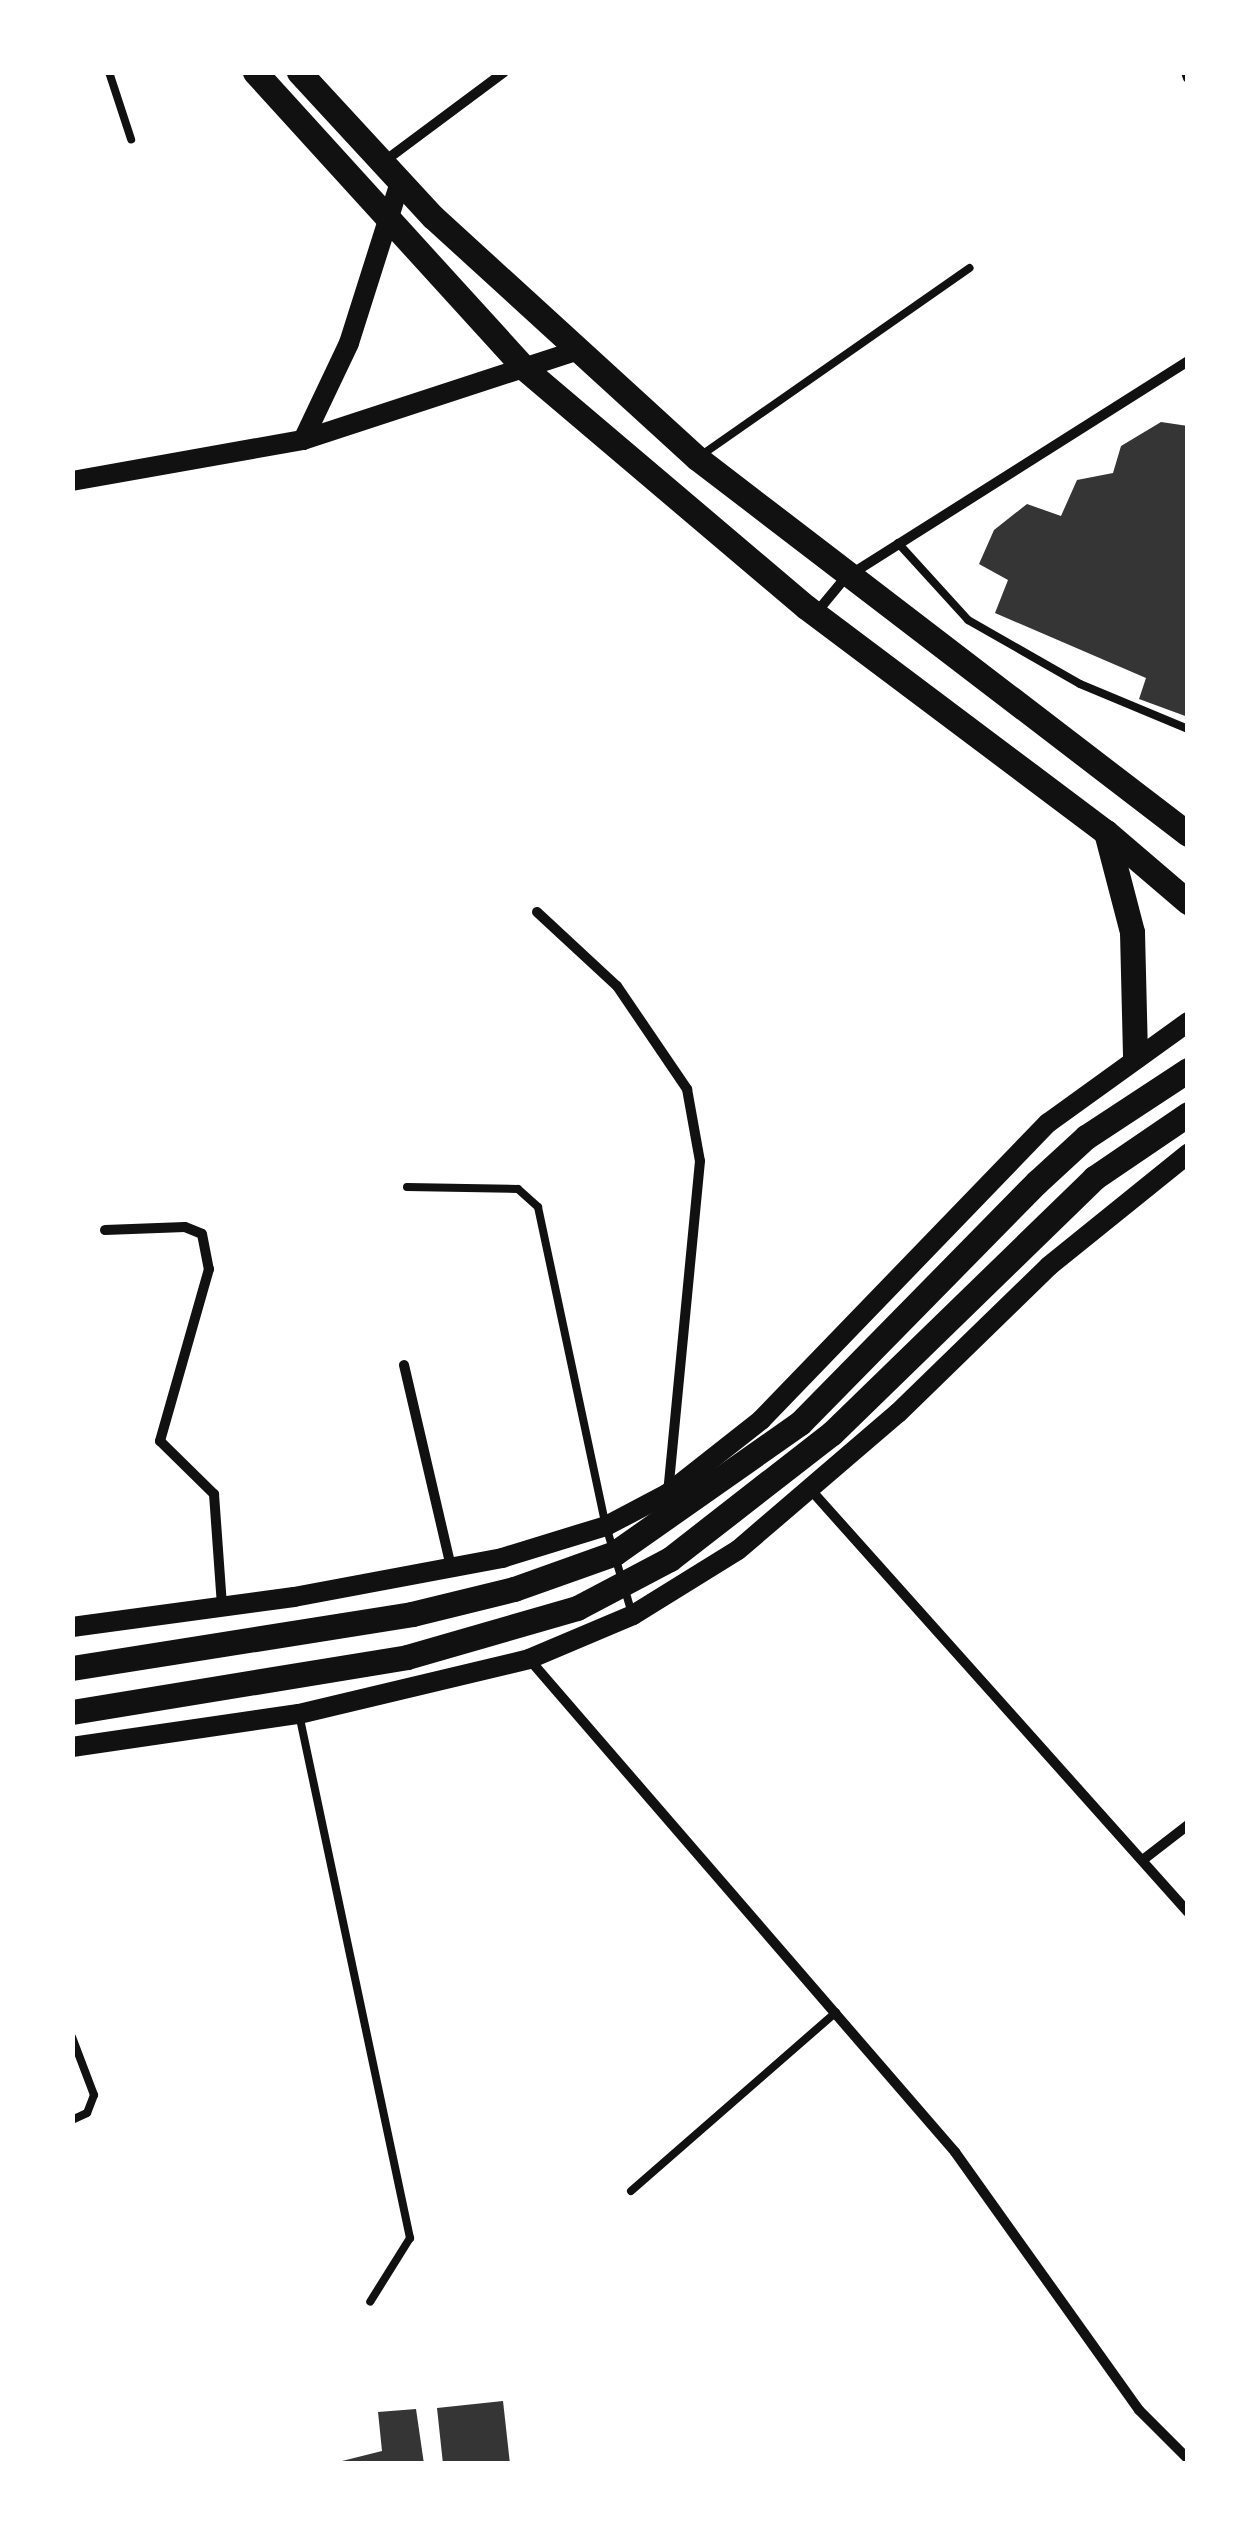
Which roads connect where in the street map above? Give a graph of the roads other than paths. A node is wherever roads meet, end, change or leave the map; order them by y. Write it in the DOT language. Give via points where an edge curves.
graph roads {
  1 [pos="109,72"];
  2 [pos="255,72"];
  3 [pos="299,72"];
  4 [pos="504,72"];
  5 [pos="130,138"];
  6 [pos="382,163"];
  7 [pos="400,182"];
  8 [pos="384,218"];
  9 [pos="970,268"];
  10 [pos="579,350"];
  11 [pos="1188,361"];
  12 [pos="524,368"];
  13 [pos="303,440"];
  14 [pos="697,458"];
  15 [pos="72,480"];
  16 [pos="898,542"];
  17 [pos="845,578"];
  18 [pos="816,614"];
  19 [pos="1188,729"];
  20 [pos="1147,797"];
  21 [pos="1188,816"];
  22 [pos="1106,832"];
  23 [pos="1188,834"];
  24 [pos="1188,902"];
  25 [pos="538,912"];
  26 [pos="1188,1022"];
  27 [pos="1136,1056"];
  28 [pos="1188,1070"];
  29 [pos="1188,1114"];
  30 [pos="1188,1154"];
  31 [pos="408,1187"];
  32 [pos="105,1230"];
  33 [pos="404,1365"];
  34 [pos="761,1420"];
  35 [pos="810,1488"];
  36 [pos="668,1494"];
  37 [pos="606,1526"];
  38 [pos="450,1567"];
  39 [pos="222,1607"];
  40 [pos="632,1614"];
  41 [pos="72,1627"];
  42 [pos="529,1658"];
  43 [pos="72,1668"];
  44 [pos="72,1712"];
  45 [pos="300,1714"];
  46 [pos="72,1746"];
  47 [pos="1188,1824"];
  48 [pos="1144,1860"];
  49 [pos="1188,1912"];
  50 [pos="836,2012"];
  51 [pos="72,2037"];
  52 [pos="72,2120"];
  53 [pos="631,2191"];
  54 [pos="370,2302"];
  55 [pos="1188,2459"];
  1 -- 5 [label="lane"];
  2 -- 8 [label="main road"];
  3 -- 6 [label="main road"];
  4 -- 6 [label="street"];
  6 -- 7 [label="main road"];
  7 -- 8 [label="main road"];
  7 -- 10 [label="main road"];
  8 -- 12 [label="main road"];
  8 -- 13 [label="main road" via="348,343"];
  9 -- 14 [label="lane"];
  10 -- 12 [label="main road"];
  10 -- 14 [label="main road"];
  11 -- 16 [label="street"];
  12 -- 13 [label="main road"];
  12 -- 18 [label="main road"];
  13 -- 15 [label="main road"];
  14 -- 17 [label="main road"];
  16 -- 17 [label="street"];
  16 -- 19 [label="lane" via="968,620 1080,684"];
  17 -- 18 [label="street"];
  17 -- 20 [label="main road"];
  18 -- 22 [label="main road"];
  20 -- 21 [label="main road"];
  20 -- 23 [label="main road"];
  22 -- 24 [label="main road"];
  22 -- 27 [label="main road" via="1132,932"];
  25 -- 36 [label="street" via="617,986 688,1089 700,1162"];
  26 -- 27 [label="main road"];
  27 -- 34 [label="main road" via="1048,1123"];
  28 -- 43 [label="main road" via="1062,1159 800,1423 614,1553 569,1572 412,1614"];
  29 -- 44 [label="main road" via="1094,1178 832,1433 670,1558 577,1608 407,1657"];
  30 -- 35 [label="main road" via="1049,1266"];
  31 -- 37 [label="lane" via="518,1190 538,1207"];
  32 -- 39 [label="street" via="185,1227 202,1234 209,1269 160,1441 214,1494"];
  33 -- 38 [label="street"];
  34 -- 35 [label="main road"];
  34 -- 36 [label="main road"];
  35 -- 40 [label="main road" via="738,1550"];
  35 -- 48 [label="street"];
  36 -- 37 [label="main road"];
  37 -- 38 [label="main road" via="556,1545"];
  37 -- 40 [label="lane"];
  38 -- 39 [label="main road"];
  39 -- 41 [label="main road"];
  40 -- 42 [label="main road"];
  42 -- 45 [label="main road"];
  42 -- 50 [label="street"];
  45 -- 46 [label="main road"];
  45 -- 54 [label="lane" via="410,2238"];
  47 -- 48 [label="street"];
  48 -- 49 [label="street"];
  50 -- 53 [label="lane"];
  50 -- 55 [label="street" via="955,2152 1140,2410"];
  51 -- 52 [label="lane" via="94,2095 87,2113"];
}
